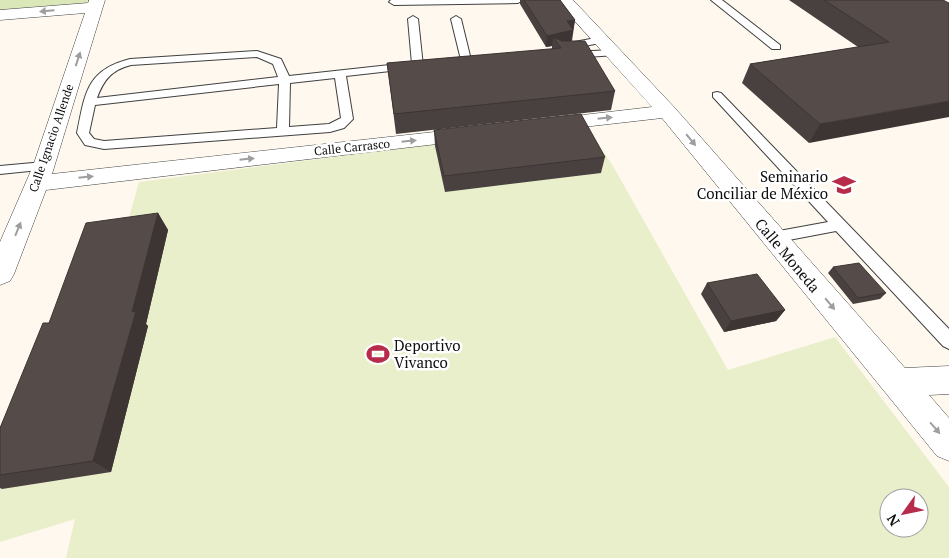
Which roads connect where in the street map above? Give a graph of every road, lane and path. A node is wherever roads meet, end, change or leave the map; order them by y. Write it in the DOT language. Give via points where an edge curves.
graph roads {
  1 [pos="518,0"];
  2 [pos="564,0"];
  3 [pos="716,0"];
  4 [pos="943,0"];
  5 [pos="394,2"];
  6 [pos="949,3"];
  7 [pos="96,4"];
  8 [pos="0,15"];
  9 [pos="413,19"];
  10 [pos="456,19"];
  11 [pos="607,46"];
  12 [pos="776,47"];
  13 [pos="466,60"];
  14 [pos="340,73"];
  15 [pos="284,79"];
  16 [pos="717,94"];
  17 [pos="89,102"];
  18 [pos="667,111"];
  19 [pos="529,127"];
  20 [pos="283,131"];
  21 [pos="490,131"];
  22 [pos="0,170"];
  23 [pos="40,174"];
  24 [pos="839,225"];
  25 [pos="773,237"];
  26 [pos="0,274"];
  27 [pos="949,341"];
  28 [pos="949,380"];
  29 [pos="896,382"];
  30 [pos="949,444"];
  1 -- 5 [label="lane"];
  2 -- 11 [label="street, Calle Moneda"];
  3 -- 12 [label="lane"];
  4 -- 6 [label="street"];
  7 -- 8 [label="street, one-way"];
  23 -- 7 [label="street, Calle Ignacio Allende, one-way"];
  9 -- 14 [label="lane" via="422,65"];
  10 -- 13 [label="lane"];
  11 -- 11 [label="lane" via="554,52"];
  11 -- 18 [label="street, Calle Moneda"];
  14 -- 15 [label="lane"];
  14 -- 20 [label="lane" via="347,119 330,128"];
  15 -- 17 [label="lane"];
  15 -- 17 [label="lane" via="278,63 269,56 257,54 130,62 102,74"];
  15 -- 20 [label="lane"];
  16 -- 24 [label="lane"];
  17 -- 20 [label="lane" via="83,133 90,142 104,145"];
  19 -- 18 [label="street, one-way"];
  18 -- 25 [label="street, Calle Moneda, one-way"];
  23 -- 21 [label="street, Calle Carrasco, one-way"];
  22 -- 23 [label="lane, Calle Carrasco"];
  26 -- 23 [label="street, Calle Ignacio Allende, one-way"];
  24 -- 25 [label="lane"];
  24 -- 27 [label="lane"];
  25 -- 29 [label="street, Calle Moneda, one-way"];
  28 -- 29 [label="street"];
  29 -- 30 [label="street, Calle Moneda, one-way"];
}
